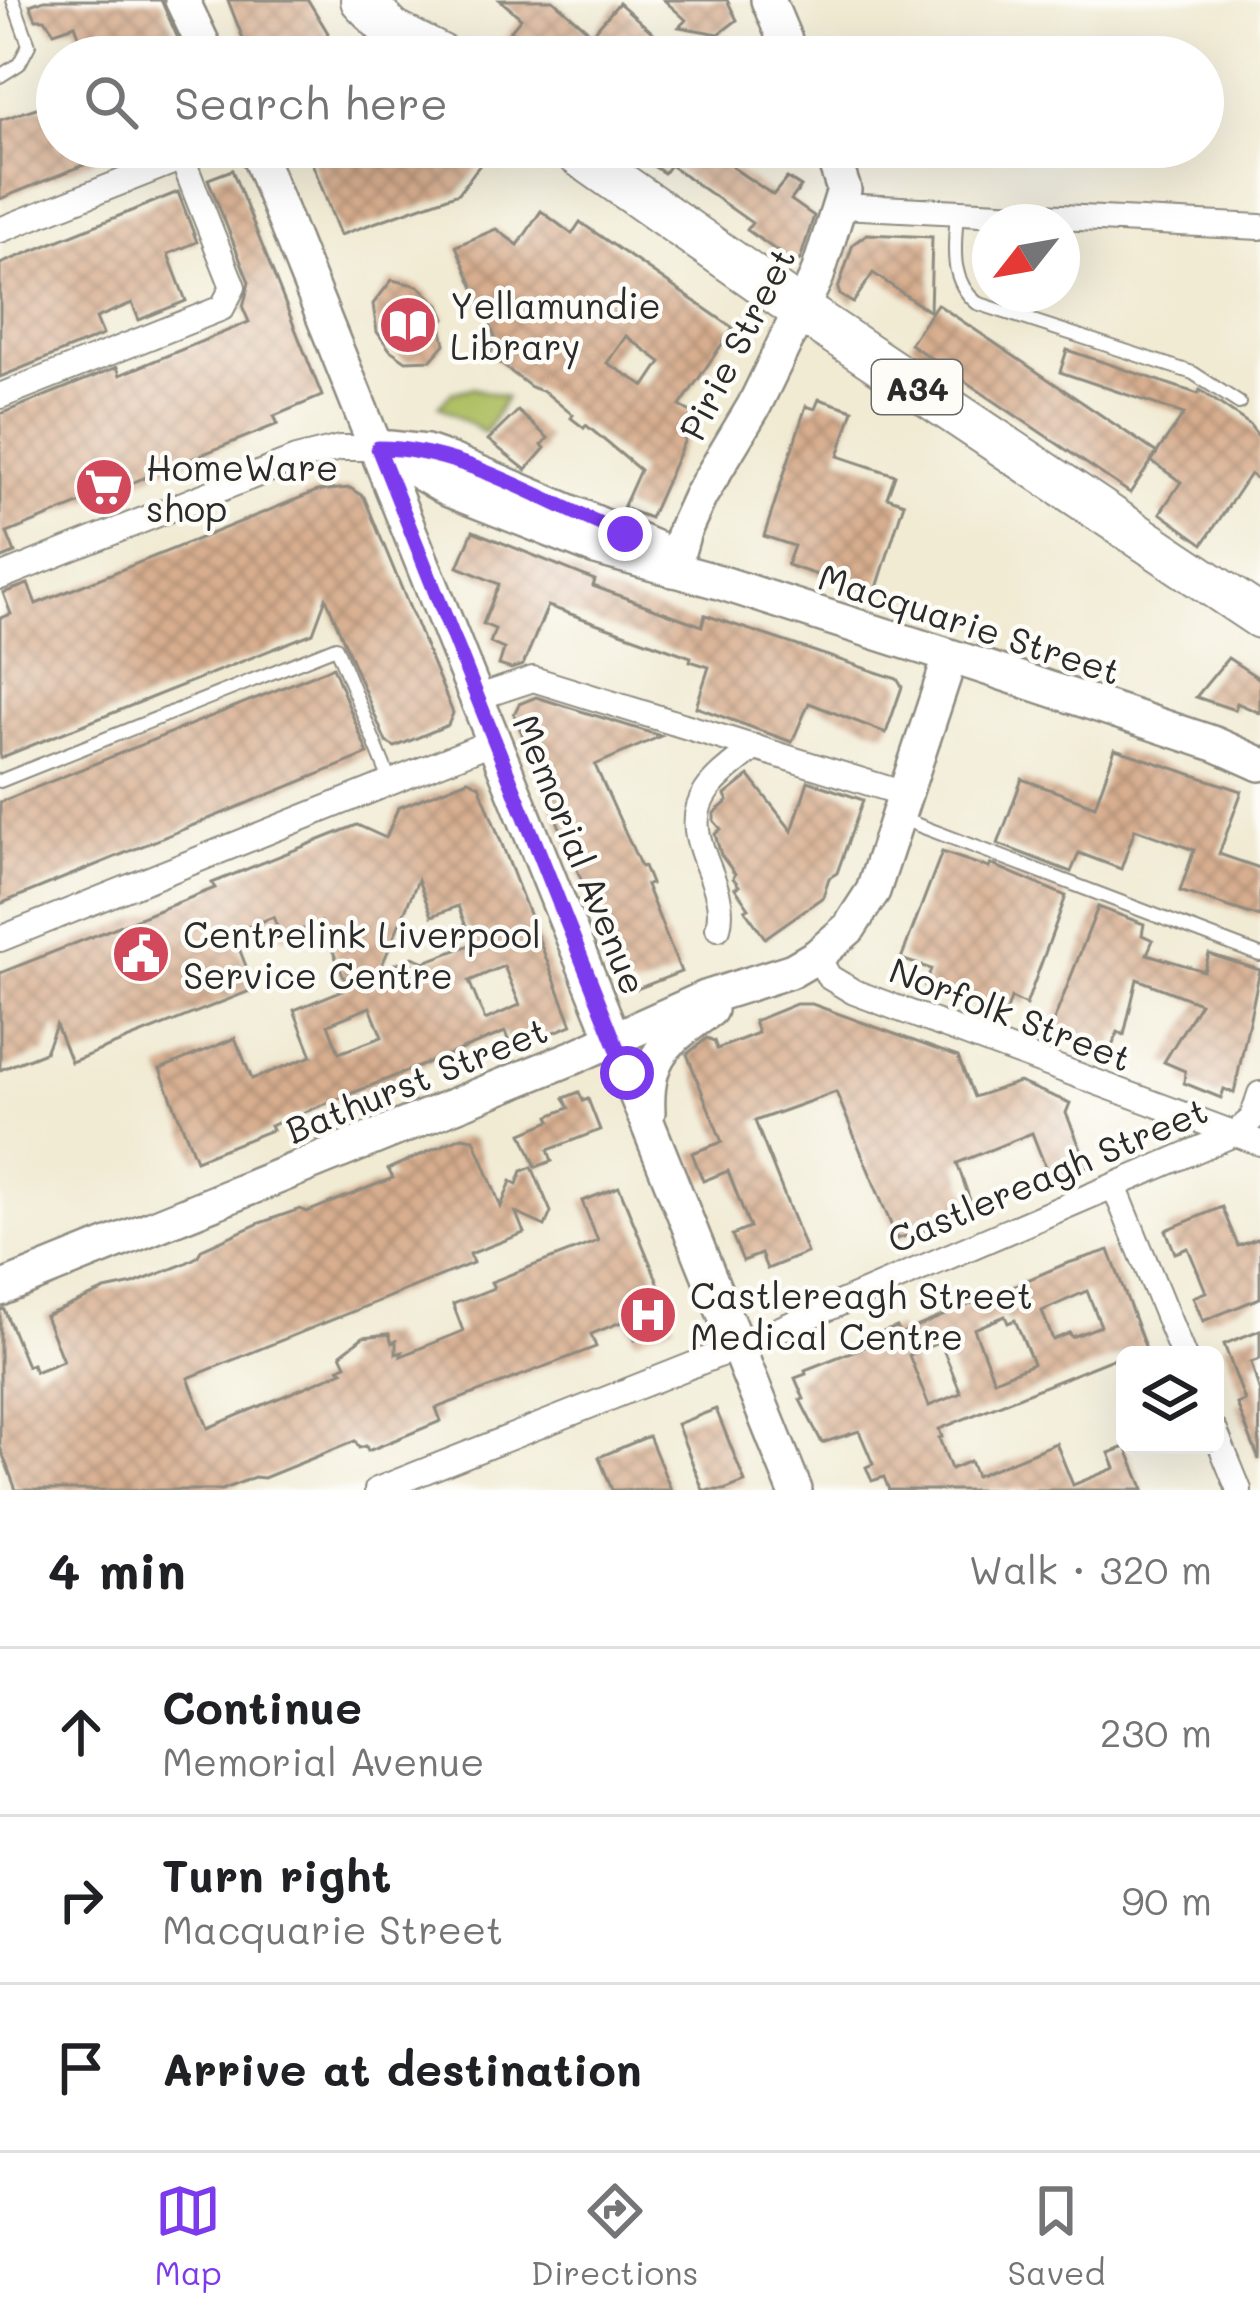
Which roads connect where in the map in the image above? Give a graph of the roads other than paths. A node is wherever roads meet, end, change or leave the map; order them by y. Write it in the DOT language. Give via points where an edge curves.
graph roads {
  1 [pos="13,0"];
  2 [pos="187,0"];
  3 [pos="201,0"];
  4 [pos="347,0"];
  5 [pos="362,0"];
  6 [pos="768,0"];
  7 [pos="392,15"];
  8 [pos="205,36"];
  9 [pos="210,36"];
  10 [pos="417,36"];
  11 [pos="783,36"];
  12 [pos="0,76"];
  13 [pos="157,168"];
  14 [pos="186,168"];
  15 [pos="264,168"];
  16 [pos="598,168"];
  17 [pos="837,168"];
  18 [pos="841,206"];
  19 [pos="957,212"];
  20 [pos="1260,227"];
  21 [pos="0,230"];
  22 [pos="802,311"];
  23 [pos="0,396"];
  24 [pos="1239,404"];
  25 [pos="378,448"];
  26 [pos="683,568"];
  27 [pos="0,577"];
  28 [pos="1245,603"];
  29 [pos="950,658"];
  30 [pos="476,698"];
  31 [pos="494,741"];
  32 [pos="1215,744"];
  33 [pos="755,747"];
  34 [pos="1260,749"];
  35 [pos="1260,764"];
  36 [pos="0,782"];
  37 [pos="392,784"];
  38 [pos="904,806"];
  39 [pos="718,928"];
  40 [pos="0,939"];
  41 [pos="1260,955"];
  42 [pos="817,956"];
  43 [pos="741,988"];
  44 [pos="614,1039"];
  45 [pos="1260,1094"];
  46 [pos="649,1128"];
  47 [pos="1234,1134"];
  48 [pos="1260,1143"];
  49 [pos="1114,1186"];
  50 [pos="0,1289"];
  51 [pos="1180,1346"];
  52 [pos="738,1347"];
  53 [pos="1224,1453"];
  54 [pos="377,1490"];
  55 [pos="795,1490"];
  56 [pos="1239,1490"];
  1 -- 12 [label="lane" via="28,45 19,64"];
  2 -- 8 [label="street"];
  3 -- 9 [label="street"];
  4 -- 7 [label="street"];
  5 -- 7 [label="highway"];
  6 -- 11 [label="street"];
  7 -- 10 [label="highway"];
  13 -- 21 [label="street"];
  14 -- 23 [label="street" via="233,287 222,308"];
  15 -- 25 [label="street, Memorial Avenue"];
  16 -- 22 [label="highway, A34"];
  17 -- 18 [label="street"];
  18 -- 19 [label="street"];
  18 -- 22 [label="street, Pirie Street"];
  19 -- 20 [label="street"];
  19 -- 24 [label="lane" via="956,272 976,303 1192,373"];
  22 -- 26 [label="street, Pirie Street" via="700,496"];
  22 -- 28 [label="highway, A34"];
  25 -- 26 [label="street, Macquarie Street" via="449,490 596,548"];
  25 -- 27 [label="street" via="296,458"];
  25 -- 30 [label="street, Memorial Avenue"];
  26 -- 29 [label="street, Macquarie Street"];
  29 -- 32 [label="street, Macquarie Street"];
  29 -- 38 [label="street, Bathurst Street"];
  30 -- 31 [label="street, Memorial Avenue"];
  30 -- 33 [label="street" via="533,679"];
  31 -- 37 [label="street"];
  31 -- 44 [label="street, Memorial Avenue"];
  32 -- 34 [label="street, Macquarie Street"];
  32 -- 35 [label="street, Macquarie Street"];
  33 -- 38 [label="street"];
  33 -- 39 [label="street" via="708,788 697,820 720,894"];
  36 -- 37 [label="lane" via="336,647"];
  37 -- 40 [label="street"];
  38 -- 41 [label="lane"];
  38 -- 42 [label="street, Bathurst Street" via="862,909"];
  42 -- 43 [label="street, Bathurst Street"];
  42 -- 47 [label="street, Norfolk Street" via="854,992"];
  43 -- 44 [label="street, Bathurst Street"];
  43 -- 46 [label="street" via="657,1055 648,1072"];
  44 -- 46 [label="street, Memorial Avenue"];
  44 -- 50 [label="street, Bathurst Street"];
  45 -- 47 [label="street, Castlereagh Street" via="1252,1119"];
  46 -- 52 [label="street, Memorial Avenue"];
  47 -- 48 [label="street, Norfolk Street"];
  47 -- 49 [label="street, Castlereagh Street"];
  49 -- 51 [label="street"];
  49 -- 52 [label="street, Castlereagh Street"];
  52 -- 54 [label="street, Castlereagh Street"];
  52 -- 55 [label="street, Memorial Avenue"];
  53 -- 56 [label="street"];
}
